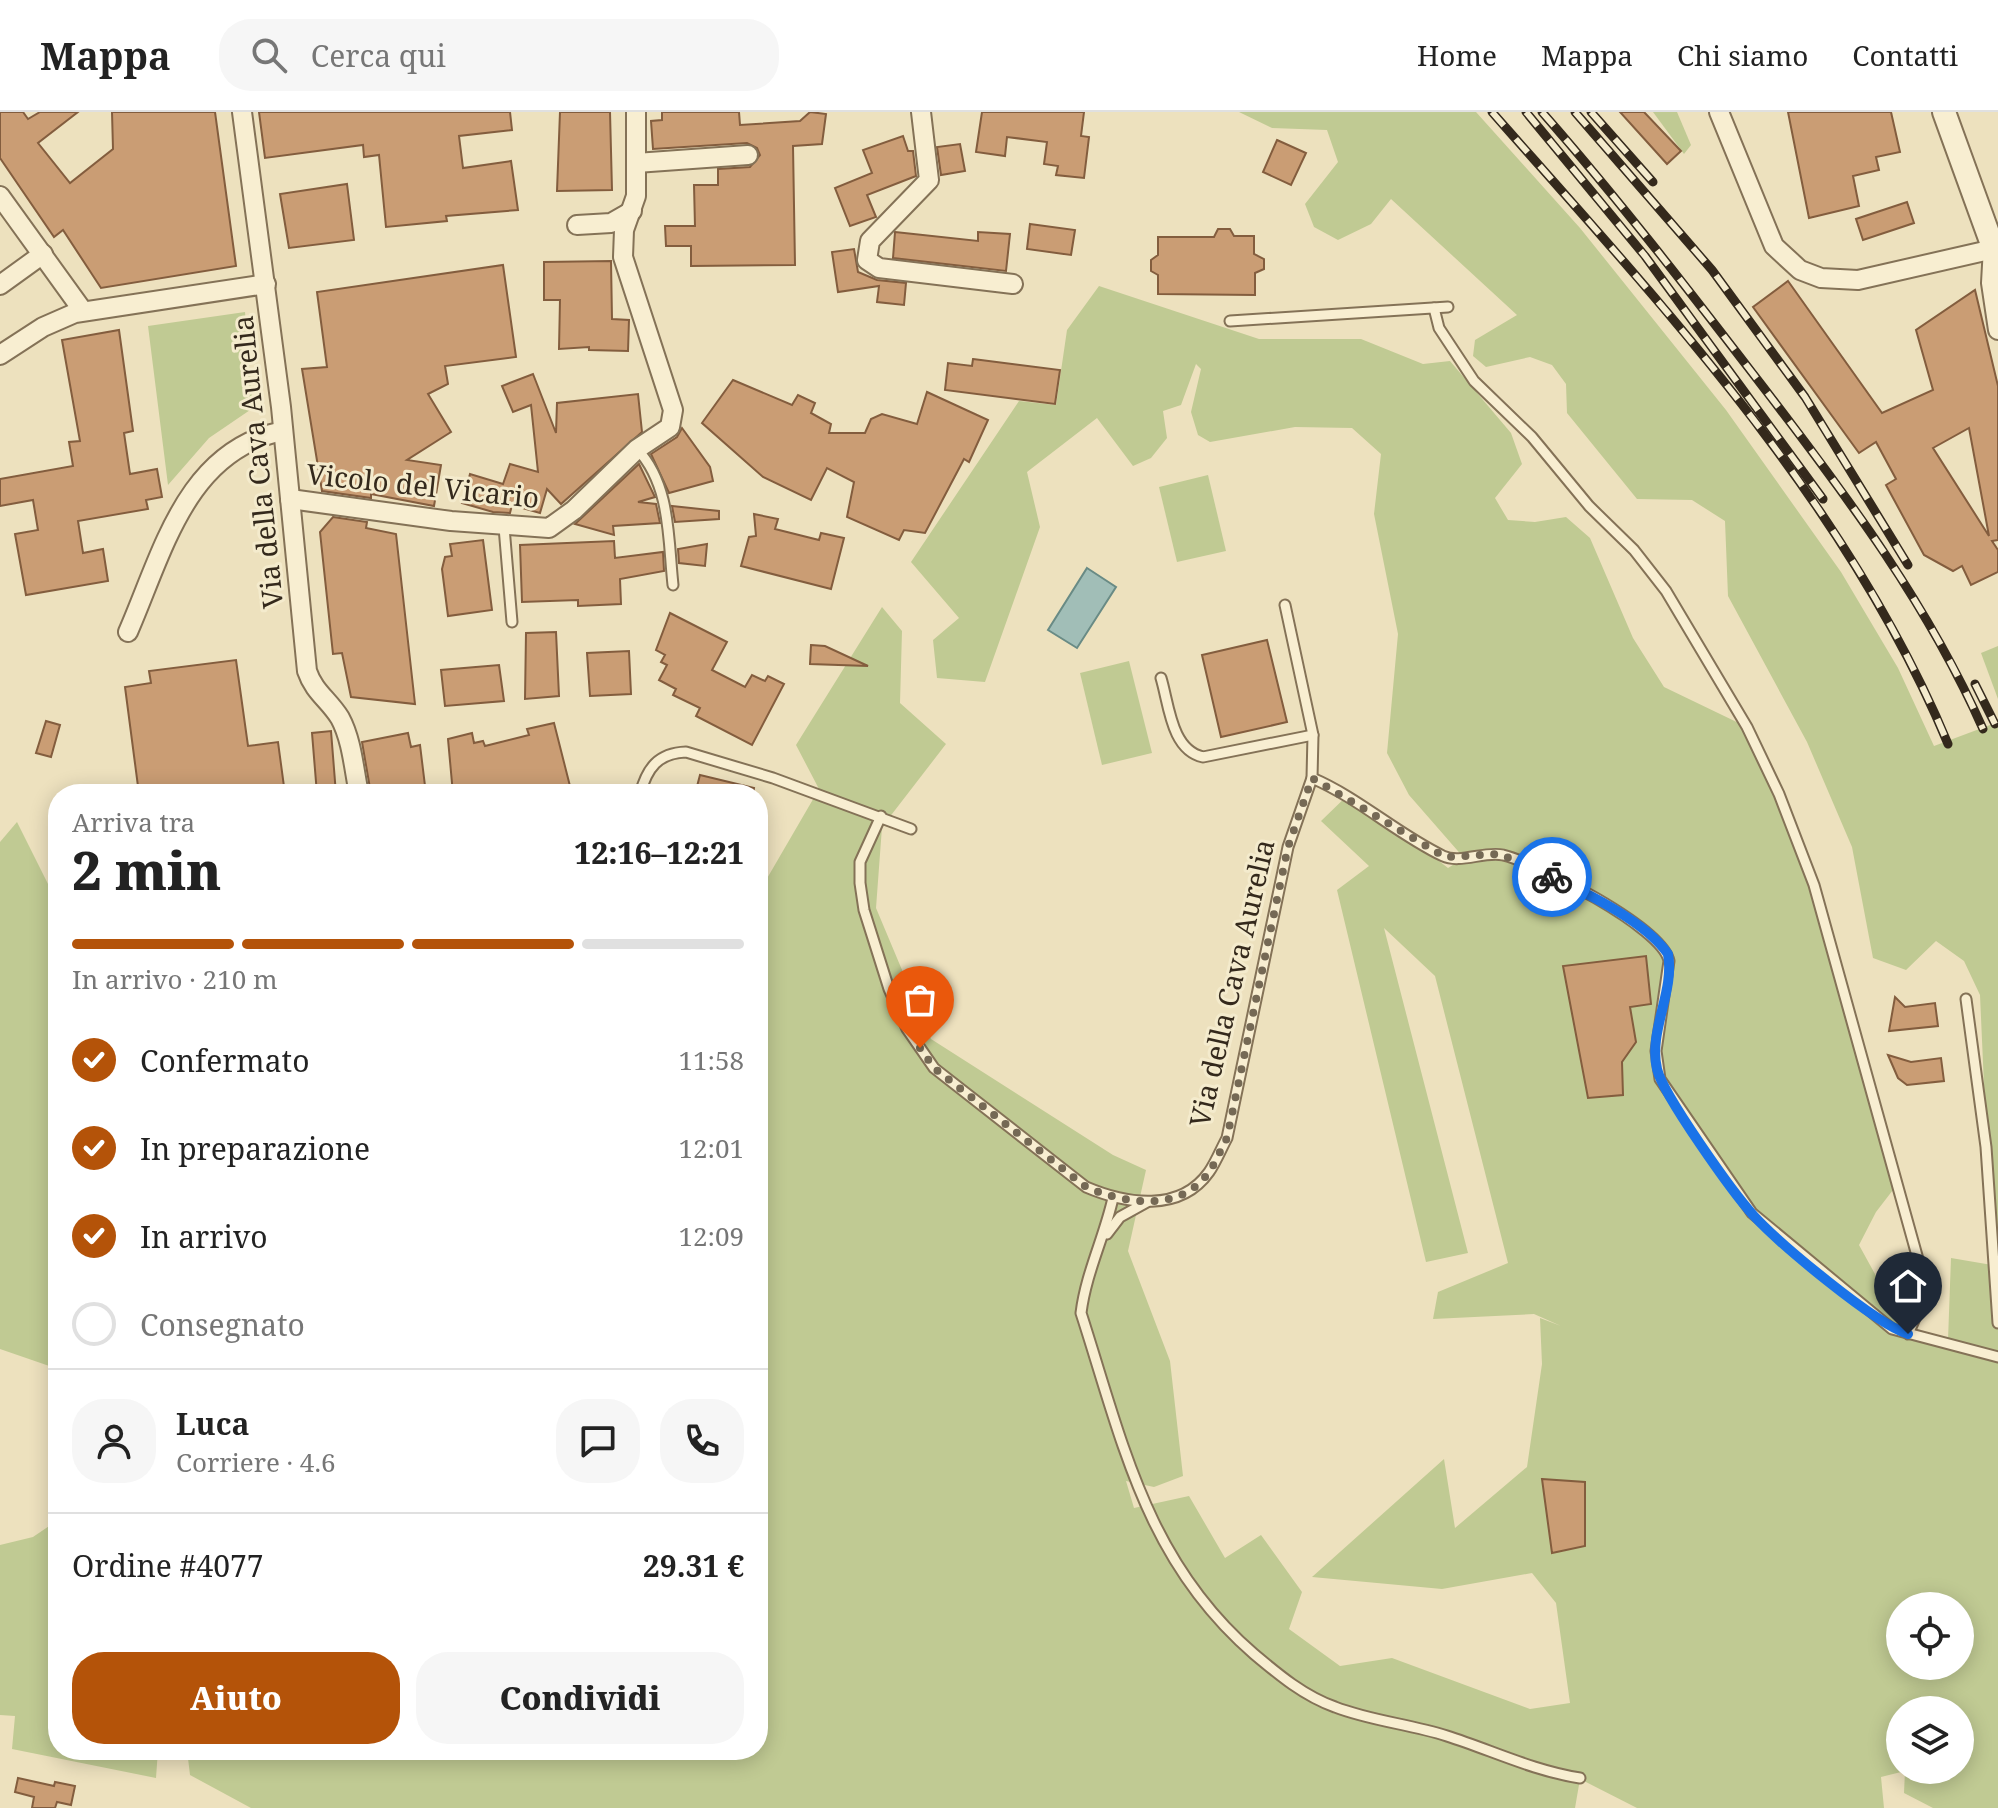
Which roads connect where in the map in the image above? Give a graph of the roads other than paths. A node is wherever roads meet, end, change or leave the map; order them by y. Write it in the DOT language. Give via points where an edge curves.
graph roads {
  1 [pos="242,112"];
  2 [pos="636,112"];
  3 [pos="921,112"];
  4 [pos="1719,112"];
  5 [pos="1944,112"];
  6 [pos="748,155"];
  7 [pos="636,163"];
  8 [pos="0,196"];
  9 [pos="632,211"];
  10 [pos="577,225"];
  11 [pos="1996,248"];
  12 [pos="43,254"];
  13 [pos="266,284"];
  14 [pos="1013,284"];
  15 [pos="0,285"];
  16 [pos="1996,303"];
  17 [pos="1448,307"];
  18 [pos="1434,308"];
  19 [pos="83,311"];
  20 [pos="1230,321"];
  21 [pos="1998,330"];
  22 [pos="2,351"];
  23 [pos="283,431"];
  24 [pos="637,449"];
  25 [pos="290,499"];
  26 [pos="504,527"];
  27 [pos="673,585"];
  28 [pos="1285,605"];
  29 [pos="512,622"];
  30 [pos="128,632"];
  31 [pos="1161,678"];
  32 [pos="1313,735"];
  33 [pos="1312,778"];
  34 [pos="357,784"];
  35 [pos="643,784"];
  36 [pos="881,816"];
  37 [pos="911,829"];
  38 [pos="1966,999"];
  39 [pos="1113,1198"];
  40 [pos="1147,1202"];
  41 [pos="1104,1239"];
  42 [pos="1998,1323"];
  43 [pos="1908,1334"];
  44 [pos="1998,1357"];
  45 [pos="1580,1778"];
  1 -- 13 [label="street, Via della Cava Aurelia"];
  2 -- 7 [label="street, Vicolo del Vicario"];
  3 -- 14 [label="street" via="929,180 870,241 867,260 887,270"];
  4 -- 11 [label="street" via="1774,246 1800,270 1858,280"];
  5 -- 11 [label="street"];
  6 -- 7 [label="street"];
  7 -- 9 [label="street, Vicolo del Vicario"];
  8 -- 12 [label="street"];
  9 -- 10 [label="street" via="611,223"];
  9 -- 24 [label="street, Vicolo del Vicario" via="622,237 624,264 673,416 666,431"];
  11 -- 16 [label="street"];
  12 -- 15 [label="street"];
  12 -- 19 [label="street"];
  13 -- 19 [label="street"];
  13 -- 23 [label="street, Via della Cava Aurelia"];
  16 -- 21 [label="street"];
  17 -- 18 [label="lane"];
  18 -- 20 [label="lane"];
  18 -- 43 [label="lane" via="1445,340 1474,381 1532,437 1666,591 1721,680 1779,794 1814,885 1921,1270 1924,1298"];
  19 -- 22 [label="street"];
  23 -- 25 [label="street, Via della Cava Aurelia"];
  23 -- 30 [label="street" via="247,441 200,478"];
  24 -- 26 [label="street, Vicolo del Vicario" via="553,526"];
  24 -- 27 [label="lane" via="661,489"];
  25 -- 26 [label="street, Vicolo del Vicario"];
  25 -- 34 [label="street, Via della Cava Aurelia" via="307,671 314,690 343,724"];
  26 -- 29 [label="lane"];
  28 -- 32 [label="lane, Via della Cava Aurelia"];
  31 -- 32 [label="lane" via="1175,728 1192,754 1203,757"];
  32 -- 33 [label="lane, Via della Cava Aurelia"];
  33 -- 40 [label="lane, Via della Cava Aurelia" via="1288,847 1227,1138 1209,1172 1189,1193"];
  33 -- 43 [label="lane" via="1445,857 1513,858 1609,907 1660,944 1669,961 1656,1060 1666,1091 1760,1222 1892,1329"];
  35 -- 36 [label="lane" via="655,762 686,752"];
  36 -- 37 [label="lane"];
  36 -- 39 [label="lane, Via della Cava Aurelia" via="860,862 860,883 889,989 907,1029 934,1068 1086,1187"];
  38 -- 42 [label="lane" via="1986,1147"];
  39 -- 40 [label="lane, Via della Cava Aurelia"];
  39 -- 41 [label="lane"];
  40 -- 41 [label="lane" via="1120,1217"];
  41 -- 45 [label="lane" via="1085,1281 1081,1313 1147,1513 1186,1583 1206,1607 1284,1680 1332,1706"];
  43 -- 44 [label="lane"];
}
